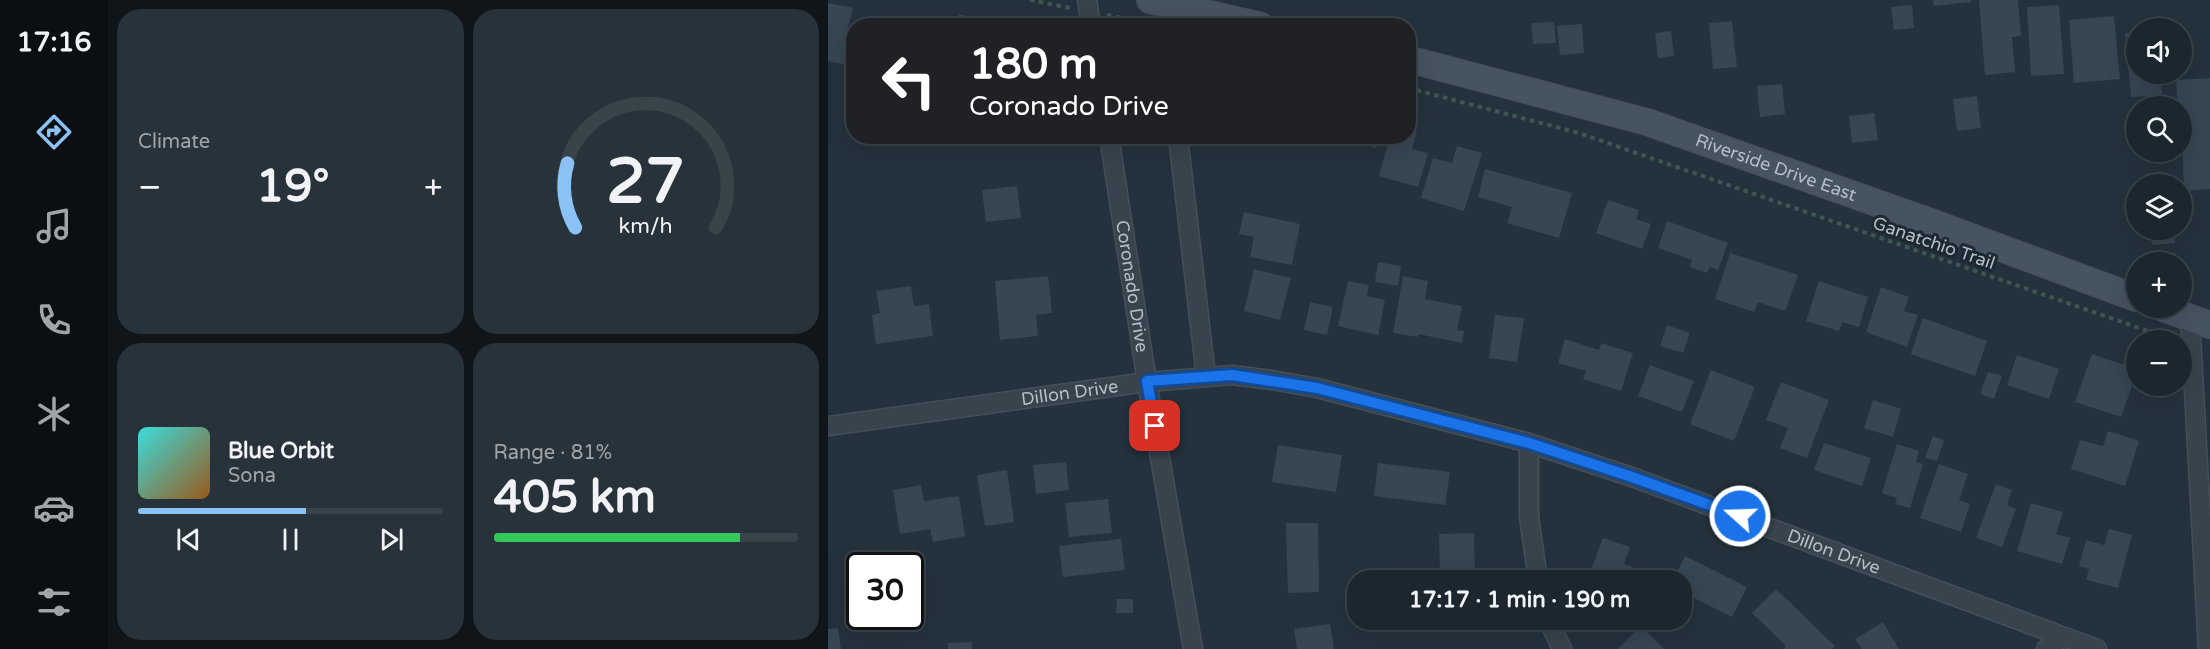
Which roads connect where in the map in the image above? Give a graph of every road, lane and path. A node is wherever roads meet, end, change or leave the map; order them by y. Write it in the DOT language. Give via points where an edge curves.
graph roads {
  1 [pos="1087,0"];
  2 [pos="1160,10"];
  3 [pos="1090,18"];
  4 [pos="1210,18"];
  5 [pos="1416,61"];
  6 [pos="1416,90"];
  7 [pos="1109,144"];
  8 [pos="1179,144"];
  9 [pos="2126,294"];
  10 [pos="2200,321"];
  11 [pos="2145,330"];
  12 [pos="1206,376"];
  13 [pos="1147,381"];
  14 [pos="828,426"];
  15 [pos="1529,443"];
  16 [pos="1537,570"];
  17 [pos="1553,630"];
  18 [pos="2063,637"];
  19 [pos="1193,649"];
  20 [pos="1562,649"];
  21 [pos="2046,649"];
  22 [pos="2097,649"];
  23 [pos="2208,649"];
  1 -- 3 [label="street"];
  2 -- 4 [label="main road"];
  5 -- 9 [label="main road, Riverside Drive East" via="1647,122"];
  6 -- 11 [label="path, Ganatchio Trail" via="1579,133"];
  7 -- 13 [label="street, Coronado Drive"];
  8 -- 12 [label="street"];
  10 -- 23 [label="street"];
  12 -- 13 [label="street, Dillon Drive"];
  12 -- 15 [label="street, Dillon Drive" via="1232,375 1310,386"];
  13 -- 14 [label="street, Dillon Drive"];
  13 -- 19 [label="street, Coronado Drive"];
  15 -- 16 [label="street" via="1529,517"];
  15 -- 18 [label="street, Dillon Drive" via="1632,477"];
  17 -- 20 [label="street"];
  18 -- 21 [label="street"];
  18 -- 22 [label="street, Dillon Drive"];
}
